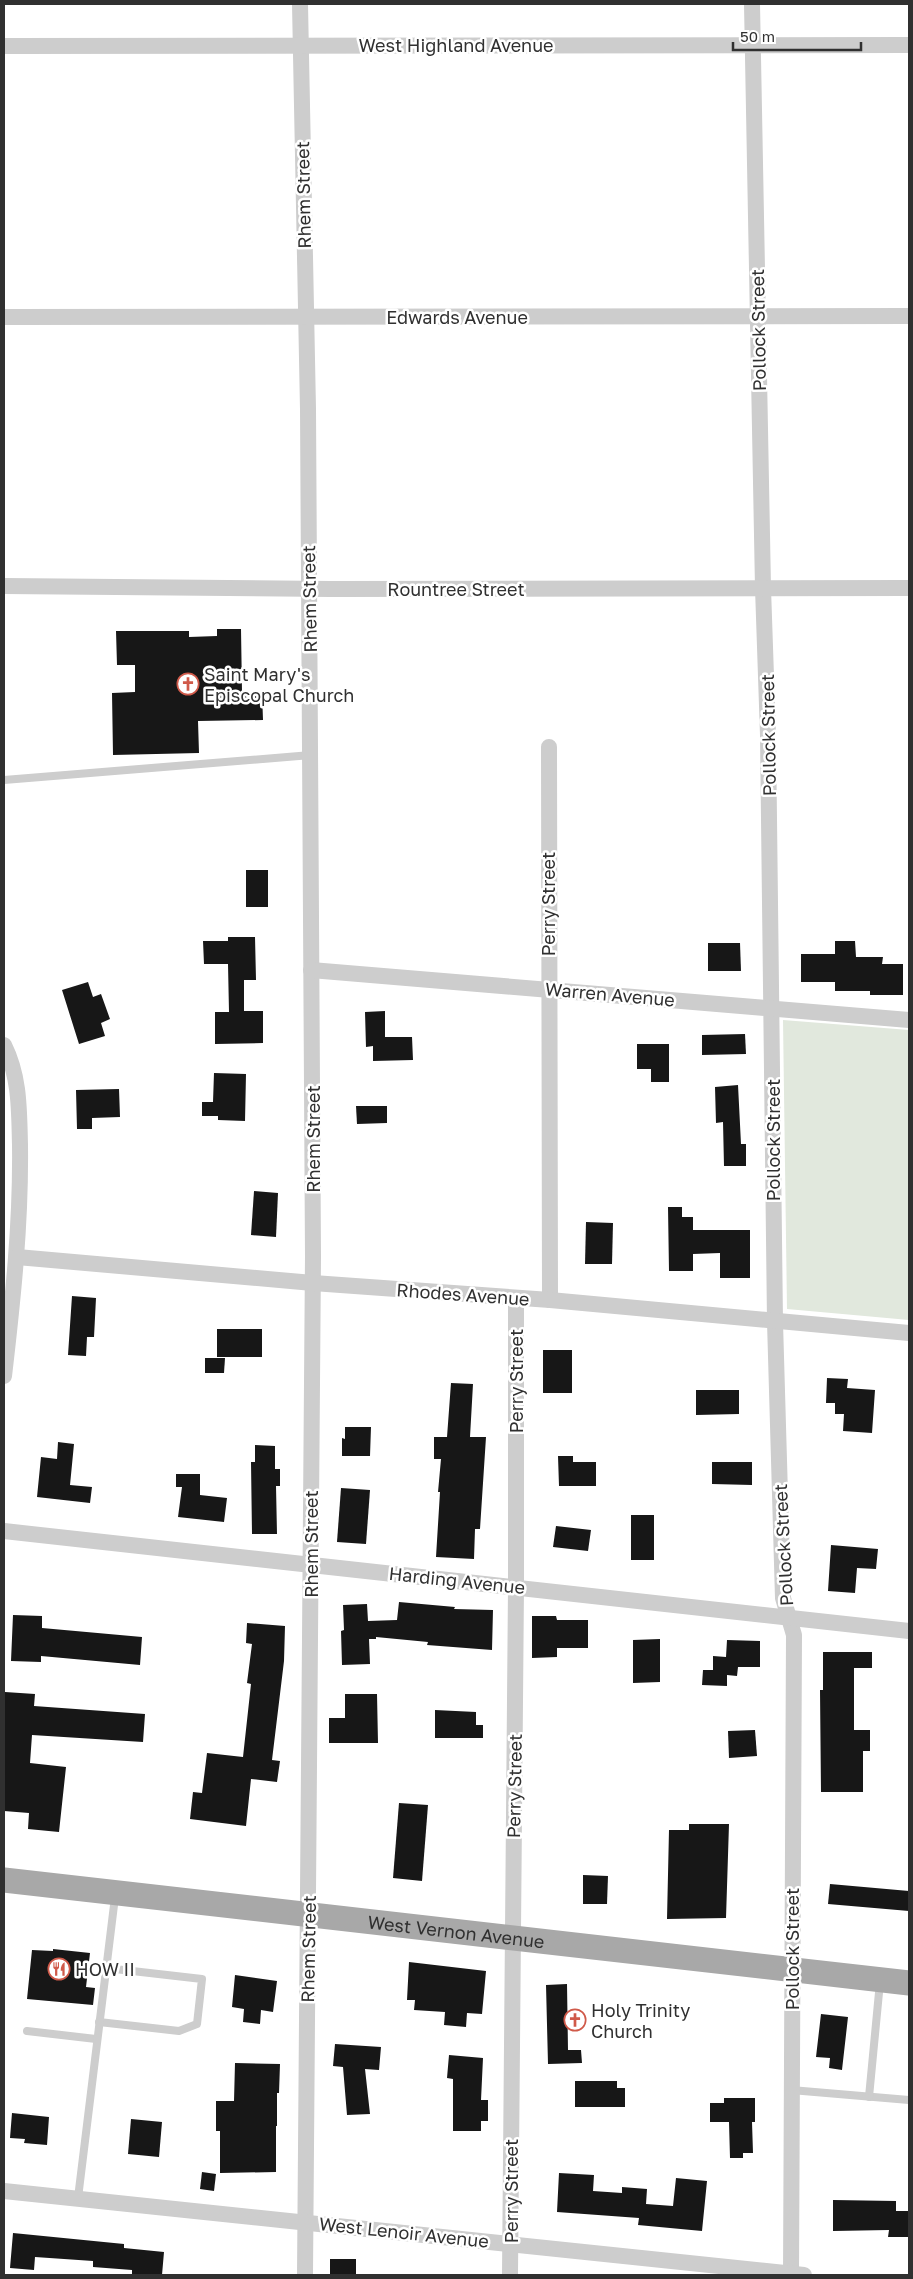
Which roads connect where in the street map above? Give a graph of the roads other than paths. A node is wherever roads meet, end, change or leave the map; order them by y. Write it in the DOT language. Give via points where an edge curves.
graph roads {
  1 [pos="300,4"];
  2 [pos="752,4"];
  3 [pos="301,45"];
  4 [pos="753,45"];
  5 [pos="909,45"];
  6 [pos="4,46"];
  7 [pos="305,316"];
  8 [pos="909,316"];
  9 [pos="4,317"];
  10 [pos="758,317"];
  11 [pos="4,586"];
  12 [pos="309,588"];
  13 [pos="763,588"];
  14 [pos="909,588"];
  15 [pos="549,747"];
  16 [pos="311,755"];
  17 [pos="4,780"];
  18 [pos="312,970"];
  19 [pos="548,989"];
  20 [pos="772,1008"];
  21 [pos="909,1020"];
  22 [pos="4,1045"];
  23 [pos="17,1257"];
  24 [pos="313,1283"];
  25 [pos="516,1298"];
  26 [pos="550,1300"];
  27 [pos="775,1322"];
  28 [pos="909,1333"];
  29 [pos="4,1376"];
  30 [pos="4,1531"];
  31 [pos="310,1564"];
  32 [pos="516,1586"];
  33 [pos="788,1617"];
  34 [pos="909,1631"];
  35 [pos="4,1880"];
  36 [pos="115,1894"];
  37 [pos="308,1916"];
  38 [pos="512,1940"];
  39 [pos="106,1968"];
  40 [pos="792,1971"];
  41 [pos="880,1980"];
  42 [pos="909,1984"];
  43 [pos="99,2022"];
  44 [pos="27,2031"];
  45 [pos="96,2040"];
  46 [pos="791,2090"];
  47 [pos="869,2097"];
  48 [pos="909,2100"];
  49 [pos="4,2190"];
  50 [pos="78,2198"];
  51 [pos="305,2222"];
  52 [pos="510,2243"];
  53 [pos="305,2275"];
  54 [pos="510,2275"];
  55 [pos="796,2275"];
  1 -- 3 [label="street, Rhem Street"];
  2 -- 4 [label="street, Pollock Street"];
  3 -- 4 [label="street, West Highland Avenue"];
  3 -- 6 [label="street, West Highland Avenue"];
  3 -- 7 [label="street, Rhem Street"];
  4 -- 5 [label="street, West Highland Avenue"];
  4 -- 10 [label="street, Pollock Street"];
  7 -- 9 [label="street, Edwards Avenue"];
  7 -- 10 [label="street, Edwards Avenue"];
  7 -- 12 [label="street, Rhem Street"];
  8 -- 10 [label="street, Edwards Avenue"];
  10 -- 13 [label="street, Pollock Street"];
  11 -- 12 [label="street, Rountree Street"];
  12 -- 13 [label="street, Rountree Street"];
  12 -- 16 [label="street, Rhem Street"];
  13 -- 14 [label="street, Rountree Street"];
  13 -- 20 [label="street, Pollock Street"];
  15 -- 19 [label="street, Perry Street"];
  16 -- 17 [label="lane"];
  16 -- 18 [label="street, Rhem Street"];
  18 -- 19 [label="street, Warren Avenue"];
  18 -- 24 [label="street, Rhem Street"];
  19 -- 20 [label="street, Warren Avenue"];
  19 -- 26 [label="street, Perry Street"];
  20 -- 21 [label="street, Warren Avenue"];
  20 -- 27 [label="street, Pollock Street"];
  22 -- 23 [label="street" via="14,1070 19,1098"];
  23 -- 24 [label="street, Rhodes Avenue"];
  23 -- 29 [label="street"];
  24 -- 25 [label="street, Rhodes Avenue"];
  24 -- 31 [label="street, Rhem Street"];
  25 -- 26 [label="street, Rhodes Avenue"];
  25 -- 32 [label="street, Perry Street"];
  26 -- 27 [label="street, Rhodes Avenue"];
  27 -- 28 [label="street, Rhodes Avenue"];
  27 -- 33 [label="street, Pollock Street" via="783,1598"];
  30 -- 31 [label="street, Harding Avenue"];
  31 -- 32 [label="street, Harding Avenue"];
  31 -- 37 [label="street, Rhem Street"];
  32 -- 33 [label="street, Harding Avenue"];
  32 -- 38 [label="street, Perry Street"];
  33 -- 34 [label="street, Harding Avenue"];
  33 -- 40 [label="street, Pollock Street" via="794,1635"];
  35 -- 36 [label="main road, West Vernon Avenue"];
  36 -- 37 [label="main road, West Vernon Avenue"];
  36 -- 39 [label="lane"];
  37 -- 38 [label="main road, West Vernon Avenue"];
  37 -- 51 [label="street, Rhem Street"];
  38 -- 40 [label="main road, West Vernon Avenue"];
  38 -- 52 [label="street, Perry Street"];
  39 -- 43 [label="lane"];
  39 -- 43 [label="lane" via="202,1979 197,2024 179,2031"];
  40 -- 41 [label="main road, West Vernon Avenue"];
  40 -- 46 [label="street, Pollock Street"];
  41 -- 42 [label="main road, West Vernon Avenue"];
  41 -- 47 [label="lane"];
  43 -- 45 [label="lane"];
  44 -- 45 [label="lane"];
  45 -- 50 [label="lane"];
  46 -- 47 [label="lane"];
  46 -- 55 [label="street, Pollock Street"];
  47 -- 48 [label="lane"];
  49 -- 50 [label="street, West Lenoir Avenue"];
  50 -- 51 [label="street, West Lenoir Avenue"];
  51 -- 52 [label="street, West Lenoir Avenue"];
  51 -- 53 [label="street, Rhem Street"];
  52 -- 54 [label="street, Perry Street"];
  52 -- 55 [label="street, West Lenoir Avenue"];
}
